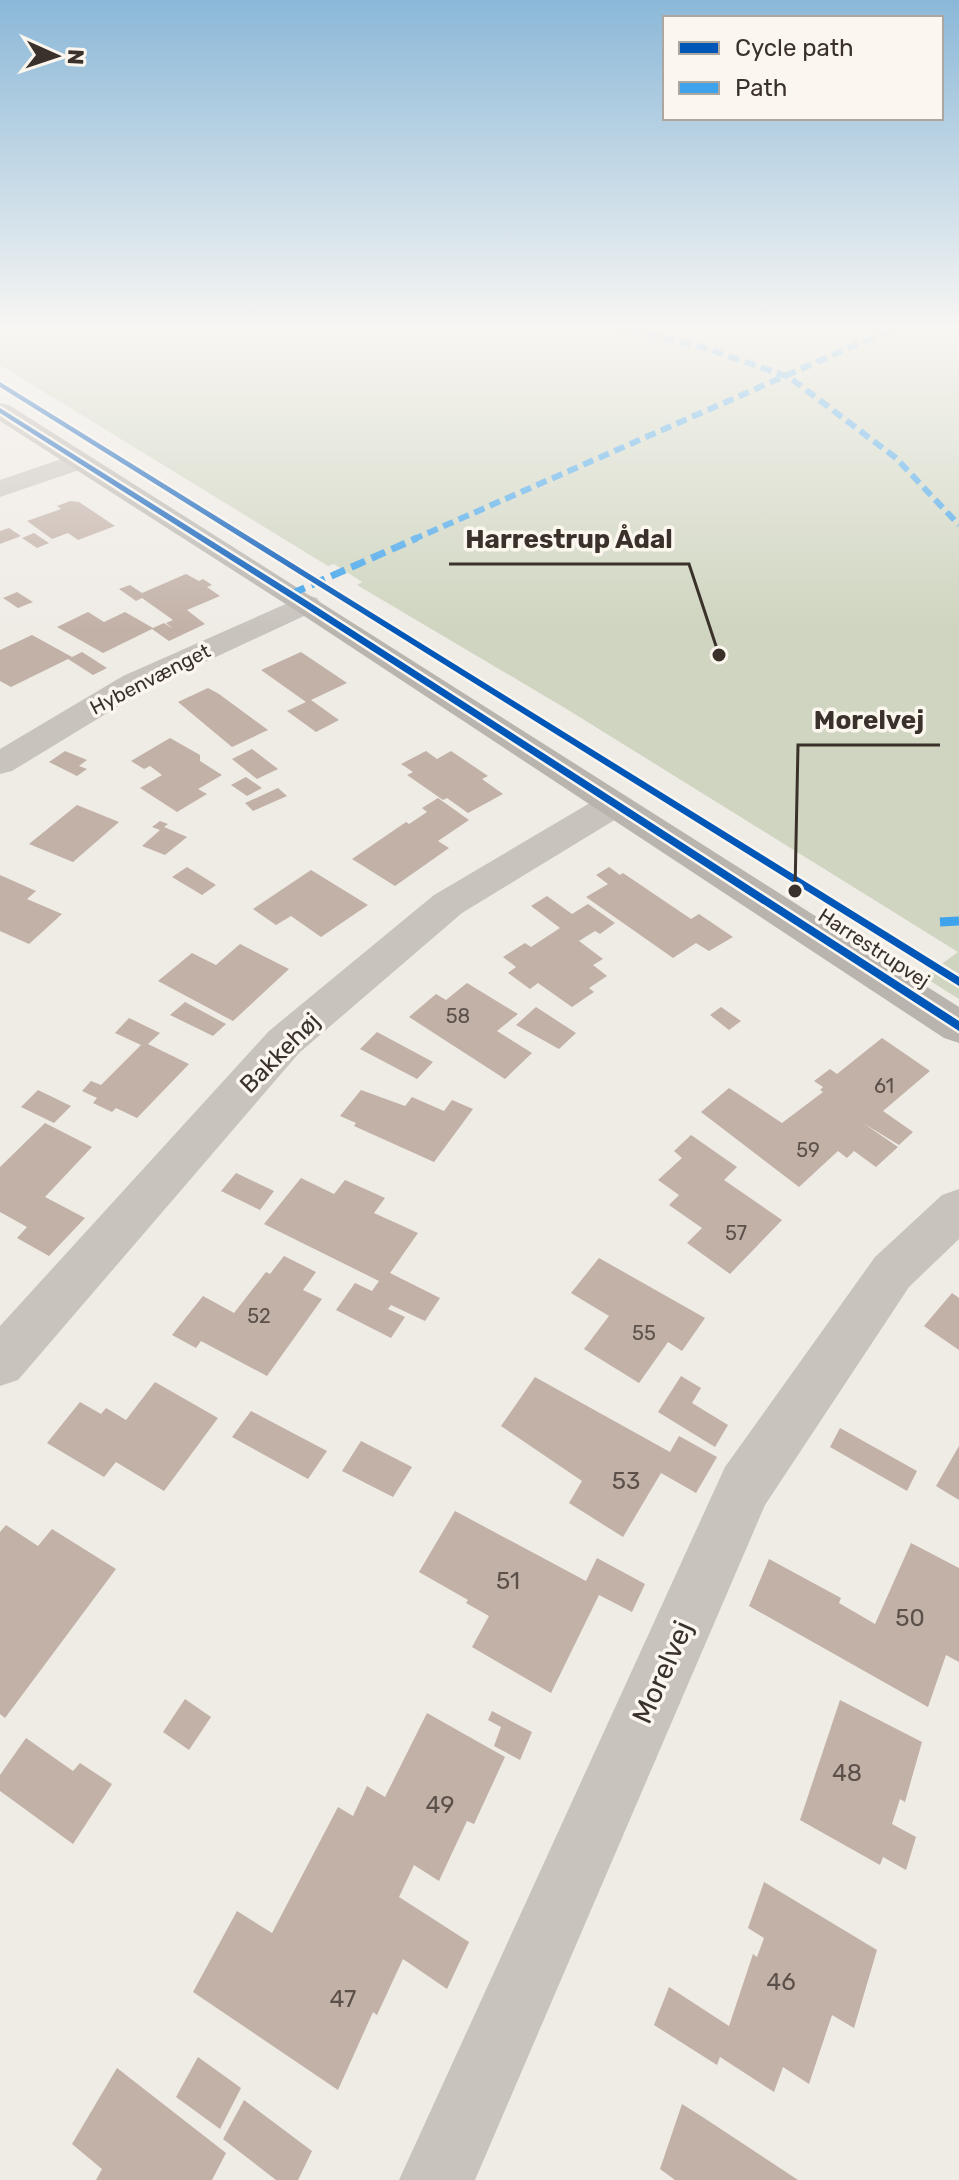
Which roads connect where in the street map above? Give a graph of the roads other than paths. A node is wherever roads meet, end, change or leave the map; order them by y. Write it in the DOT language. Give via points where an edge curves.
graph roads {
  1 [pos="26,427"];
  2 [pos="79,461"];
  3 [pos="0,489"];
  4 [pos="306,604"];
  5 [pos="0,764"];
  6 [pos="613,805"];
  7 [pos="959,1027"];
  8 [pos="959,1209"];
  9 [pos="0,1363"];
  10 [pos="437,2180"];
  1 -- 2 [label="street, Harrestrupvej"];
  2 -- 3 [label="street"];
  2 -- 4 [label="street, Harrestrupvej"];
  4 -- 5 [label="street, Hybenvænget" via="134,683"];
  4 -- 6 [label="street, Harrestrupvej"];
  6 -- 7 [label="street, Harrestrupvej"];
  6 -- 9 [label="street, Bakkehøj" via="448,904 284,1042"];
  8 -- 10 [label="street, Morelvej" via="892,1272 745,1486"];
}
